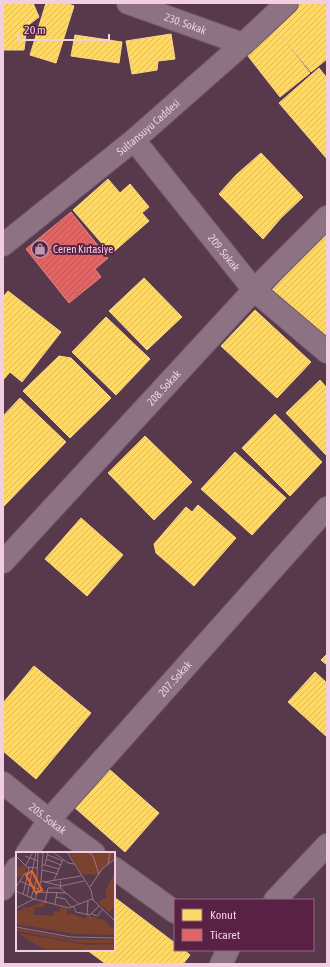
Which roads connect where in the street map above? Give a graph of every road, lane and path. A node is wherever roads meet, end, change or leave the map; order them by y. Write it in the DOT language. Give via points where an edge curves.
graph roads {
  1 [pos="128,3"];
  2 [pos="287,3"];
  3 [pos="243,44"];
  4 [pos="134,140"];
  5 [pos="327,217"];
  6 [pos="3,245"];
  7 [pos="254,290"];
  8 [pos="327,352"];
  9 [pos="327,508"];
  10 [pos="3,562"];
  11 [pos="3,783"];
  12 [pos="49,820"];
  13 [pos="327,845"];
  14 [pos="28,852"];
  15 [pos="93,852"];
  16 [pos="16,869"];
  17 [pos="115,869"];
  18 [pos="3,888"];
  19 [pos="276,899"];
  20 [pos="174,911"];
  1 -- 3 [label="street, 230. Sokak"];
  2 -- 3 [label="street, Sultansuyu Caddesi"];
  3 -- 4 [label="street, Sultansuyu Caddesi"];
  4 -- 6 [label="street, Sultansuyu Caddesi"];
  4 -- 7 [label="street, 209. Sokak"];
  5 -- 7 [label="street, 208. Sokak"];
  7 -- 8 [label="street, 209. Sokak"];
  7 -- 10 [label="street, 208. Sokak"];
  9 -- 12 [label="street, 207. Sokak"];
  11 -- 12 [label="street, 205. Sokak"];
  12 -- 14 [label="street, 207. Sokak"];
  12 -- 15 [label="street, 205. Sokak"];
  13 -- 19 [label="street"];
  16 -- 18 [label="street"];
  17 -- 20 [label="street"];
}
